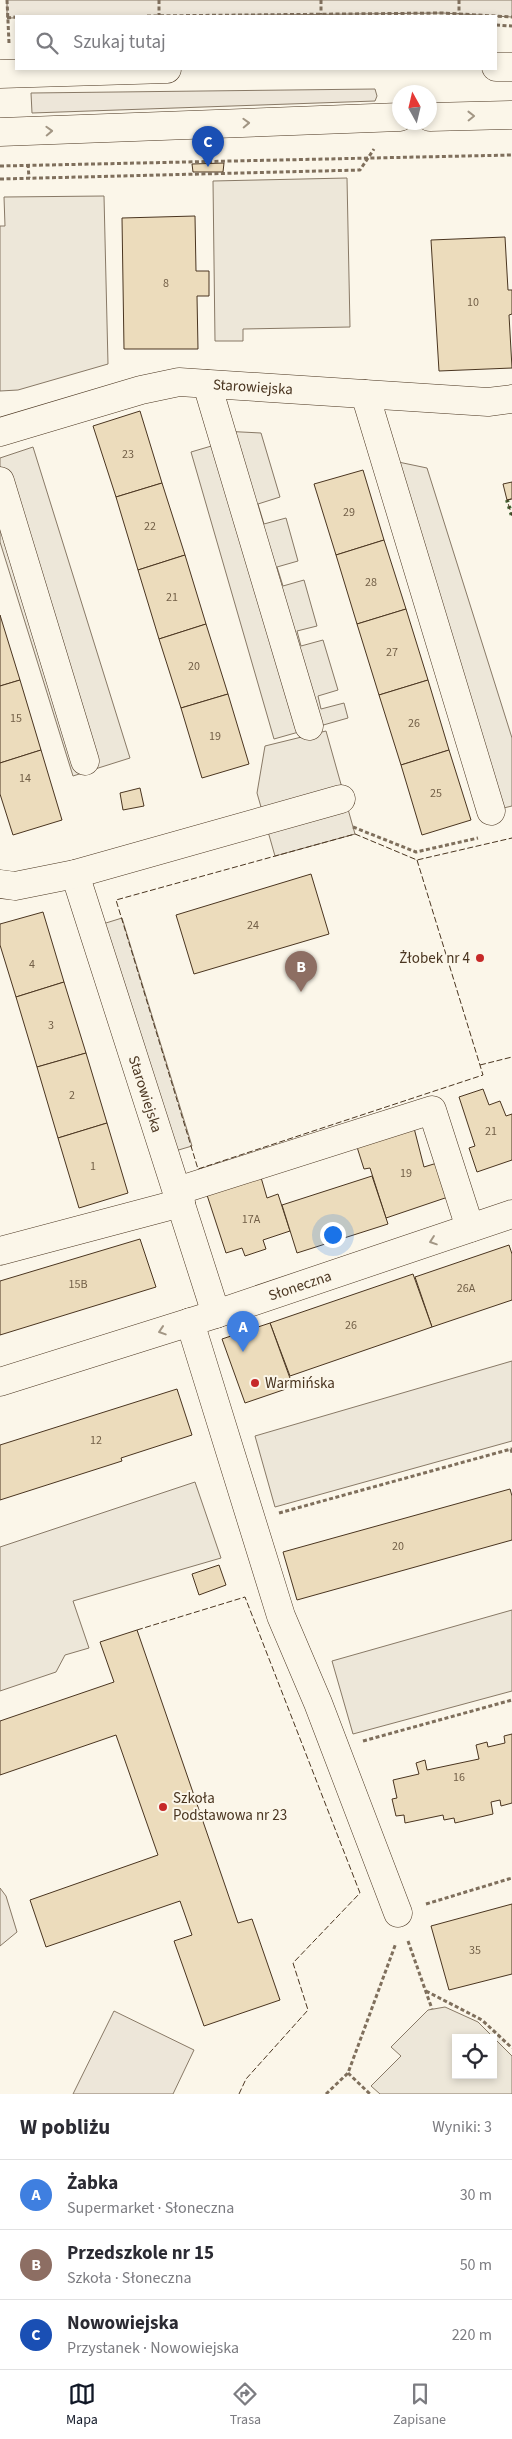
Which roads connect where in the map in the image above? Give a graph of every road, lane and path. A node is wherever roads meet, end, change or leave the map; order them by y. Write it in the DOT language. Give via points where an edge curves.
graph roads {
  1 [pos="7,0"];
  2 [pos="159,0"];
  3 [pos="321,0"];
  4 [pos="458,0"];
  5 [pos="321,14"];
  6 [pos="459,14"];
  7 [pos="159,15"];
  8 [pos="240,15"];
  9 [pos="477,15"];
  10 [pos="497,16"];
  11 [pos="512,17"];
  12 [pos="15,18"];
  13 [pos="497,25"];
  14 [pos="512,26"];
  15 [pos="497,67"];
  16 [pos="512,67"];
  17 [pos="126,70"];
  18 [pos="4,73"];
  19 [pos="512,115"];
  20 [pos="392,117"];
  21 [pos="437,117"];
  22 [pos="0,132"];
  23 [pos="376,145"];
  24 [pos="512,155"];
  25 [pos="370,158"];
  26 [pos="0,166"];
  27 [pos="0,179"];
  28 [pos="207,384"];
  29 [pos="365,394"];
  30 [pos="512,399"];
  31 [pos="0,432"];
  32 [pos="0,482"];
  33 [pos="309,726"];
  34 [pos="85,762"];
  35 [pos="341,799"];
  36 [pos="487,824"];
  37 [pos="353,827"];
  38 [pos="75,874"];
  39 [pos="0,884"];
  40 [pos="179,1197"];
  41 [pos="512,1214"];
  42 [pos="470,1228"];
  43 [pos="0,1251"];
  44 [pos="216,1314"];
  45 [pos="190,1322"];
  46 [pos="0,1382"];
  47 [pos="512,1453"];
  48 [pos="252,1521"];
  49 [pos="512,1700"];
  50 [pos="336,1748"];
  51 [pos="512,1878"];
  52 [pos="401,1920"];
  53 [pos="426,1991"];
  54 [pos="432,2009"];
  55 [pos="512,2048"];
  56 [pos="348,2073"];
  57 [pos="326,2094"];
  58 [pos="370,2094"];
  1 -- 12 [label="path" via="7,18"];
  2 -- 7 [label="path"];
  3 -- 5 [label="path"];
  4 -- 6 [label="path"];
  5 -- 6 [label="path"];
  5 -- 8 [label="path"];
  6 -- 9 [label="path"];
  10 -- 11 [label="path"];
  13 -- 14 [label="path"];
  15 -- 16 [label="street"];
  17 -- 18 [label="street"];
  21 -- 19 [label="street, one-way"];
  22 -- 20 [label="street, one-way"];
  23 -- 25 [label="path"];
  24 -- 25 [label="path"];
  25 -- 26 [label="path"];
  25 -- 27 [label="path" via="360,170"];
  28 -- 29 [label="street, Starowiejska"];
  28 -- 31 [label="street, Starowiejska" via="179,382 141,390"];
  28 -- 33 [label="street"];
  29 -- 30 [label="street, Starowiejska" via="488,402"];
  29 -- 36 [label="street"];
  32 -- 34 [label="street"];
  35 -- 38 [label="street"];
  36 -- 37 [label="path" via="416,852"];
  38 -- 39 [label="street" via="15,886"];
  38 -- 40 [label="street, Starowiejska"];
  40 -- 42 [label="street" via="432,1110"];
  40 -- 43 [label="street"];
  40 -- 44 [label="street, Starowiejska"];
  41 -- 42 [label="street, Słoneczna"];
  42 -- 44 [label="street, Słoneczna, one-way"];
  44 -- 45 [label="street, Słoneczna"];
  45 -- 46 [label="street, Słoneczna, one-way"];
  45 -- 48 [label="street"];
  47 -- 48 [label="path" via="511,1449"];
  48 -- 50 [label="street" via="281,1616"];
  49 -- 50 [label="path"];
  50 -- 52 [label="street"];
  51 -- 52 [label="path"];
  52 -- 53 [label="path"];
  52 -- 56 [label="path"];
  53 -- 54 [label="path"];
  53 -- 55 [label="path" via="482,2020"];
  56 -- 57 [label="path"];
  56 -- 58 [label="path"];
}
